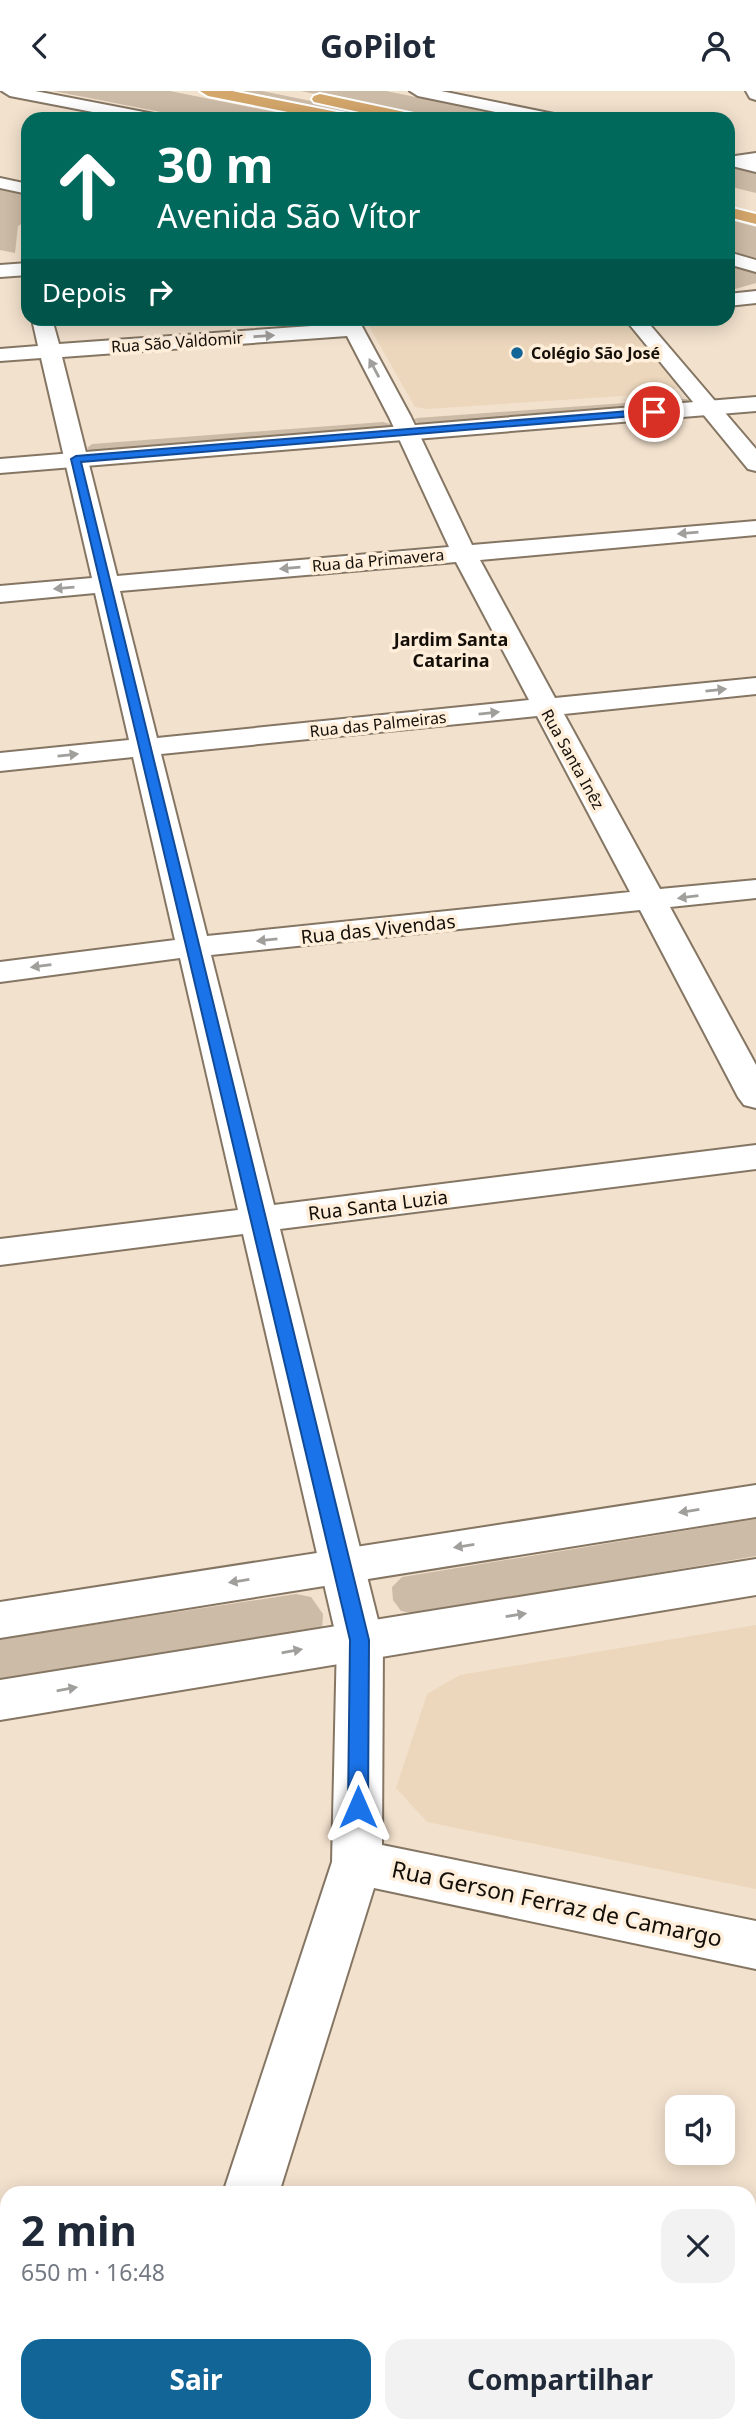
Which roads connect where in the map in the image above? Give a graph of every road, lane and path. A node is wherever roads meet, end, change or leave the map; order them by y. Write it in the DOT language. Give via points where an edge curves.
graph roads {
  1 [pos="10,91"];
  2 [pos="208,91"];
  3 [pos="278,91"];
  4 [pos="418,91"];
  5 [pos="118,112"];
  6 [pos="312,112"];
  7 [pos="380,112"];
  8 [pos="520,112"];
  9 [pos="756,158"];
  10 [pos="735,160"];
  11 [pos="735,162"];
  12 [pos="756,167"];
  13 [pos="0,183"];
  14 [pos="21,187"];
  15 [pos="735,214"];
  16 [pos="756,219"];
  17 [pos="735,260"];
  18 [pos="756,266"];
  19 [pos="21,270"];
  20 [pos="0,271"];
  21 [pos="756,297"];
  22 [pos="735,299"];
  23 [pos="44,326"];
  24 [pos="330,326"];
  25 [pos="352,326"];
  26 [pos="641,326"];
  27 [pos="50,352"];
  28 [pos="0,355"];
  29 [pos="756,387"];
  30 [pos="703,400"];
  31 [pos="756,404"];
  32 [pos="403,424"];
  33 [pos="0,448"];
  34 [pos="74,451"];
  35 [pos="756,464"];
  36 [pos="0,466"];
  37 [pos="756,528"];
  38 [pos="463,552"];
  39 [pos="106,584"];
  40 [pos="0,594"];
  41 [pos="756,686"];
  42 [pos="545,708"];
  43 [pos="147,747"];
  44 [pos="0,762"];
  45 [pos="756,890"];
  46 [pos="651,902"];
  47 [pos="194,947"];
  48 [pos="0,972"];
  49 [pos="756,1097"];
  50 [pos="756,1157"];
  51 [pos="259,1220"];
  52 [pos="0,1252"];
  53 [pos="756,1501"];
  54 [pos="342,1565"];
  55 [pos="756,1577"];
  56 [pos="0,1620"];
  57 [pos="360,1640"];
  58 [pos="0,1700"];
  59 [pos="357,1862"];
  60 [pos="756,1945"];
  61 [pos="253,2186"];
  1 -- 5 [label="street"];
  2 -- 6 [label="highway"];
  3 -- 7 [label="highway"];
  4 -- 8 [label="street"];
  9 -- 10 [label="street"];
  11 -- 12 [label="street"];
  13 -- 14 [label="street"];
  15 -- 16 [label="highway"];
  17 -- 18 [label="street"];
  19 -- 20 [label="street"];
  21 -- 22 [label="street"];
  23 -- 27 [label="street"];
  27 -- 24 [label="street, Rua São Valdomir, one-way"];
  32 -- 25 [label="street, Rua Santa Inêz, one-way"];
  26 -- 30 [label="street"];
  27 -- 28 [label="street, Rua São Valdomir"];
  27 -- 34 [label="street"];
  29 -- 30 [label="street"];
  30 -- 31 [label="street"];
  30 -- 32 [label="street"];
  30 -- 35 [label="street"];
  32 -- 34 [label="street"];
  32 -- 38 [label="street, Rua Santa Inêz"];
  33 -- 34 [label="street"];
  34 -- 36 [label="street"];
  34 -- 39 [label="street"];
  37 -- 38 [label="street, Rua da Primavera, one-way"];
  38 -- 39 [label="street, Rua da Primavera, one-way"];
  38 -- 42 [label="street, Rua Santa Inêz"];
  39 -- 40 [label="street, Rua da Primavera, one-way"];
  39 -- 43 [label="street"];
  42 -- 41 [label="street, Rua das Palmeiras, one-way"];
  43 -- 42 [label="street, Rua das Palmeiras, one-way"];
  42 -- 46 [label="street, Rua Santa Inêz"];
  44 -- 43 [label="street, Rua das Palmeiras, one-way"];
  43 -- 47 [label="street"];
  45 -- 46 [label="street, Rua das Vivendas, one-way"];
  46 -- 47 [label="street, Rua das Vivendas, one-way"];
  46 -- 49 [label="street, Rua Santa Inêz"];
  47 -- 48 [label="street, Rua das Vivendas, one-way"];
  47 -- 51 [label="street"];
  50 -- 51 [label="street, Rua Santa Luzia"];
  51 -- 52 [label="street, Rua Santa Luzia"];
  51 -- 54 [label="street"];
  53 -- 54 [label="street, one-way"];
  54 -- 56 [label="street, one-way"];
  54 -- 57 [label="street"];
  57 -- 55 [label="street, one-way"];
  58 -- 57 [label="street, one-way"];
  57 -- 59 [label="street"];
  59 -- 60 [label="street, Rua Gerson Ferraz de Camargo"];
  59 -- 61 [label="street"];
}
